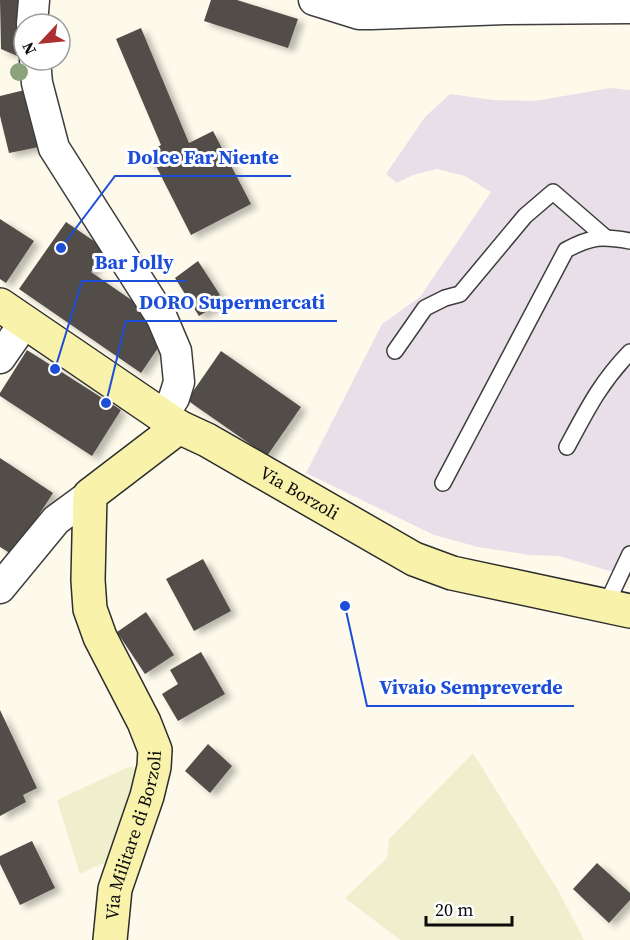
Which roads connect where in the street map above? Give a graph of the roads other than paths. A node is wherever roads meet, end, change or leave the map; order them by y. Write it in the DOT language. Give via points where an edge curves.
graph roads {
  1 [pos="315,0"];
  2 [pos="630,8"];
  3 [pos="36,72"];
  4 [pos="605,237"];
  5 [pos="630,241"];
  6 [pos="13,313"];
  7 [pos="394,351"];
  8 [pos="630,352"];
  9 [pos="0,358"];
  10 [pos="171,421"];
  11 [pos="567,447"];
  12 [pos="443,483"];
  13 [pos="90,495"];
  14 [pos="630,554"];
  15 [pos="0,588"];
  16 [pos="622,606"];
  17 [pos="110,940"];
  1 -- 2 [label="street" via="359,14"];
  3 -- 10 [label="street" via="54,148 162,318 176,351 179,382"];
  4 -- 5 [label="lane"];
  4 -- 7 [label="lane" via="554,192 525,216 460,294 425,308"];
  4 -- 12 [label="lane" via="583,241 566,250"];
  6 -- 9 [label="street"];
  6 -- 10 [label="main road, Via Borzoli"];
  8 -- 11 [label="lane" via="599,388"];
  10 -- 13 [label="main road"];
  10 -- 16 [label="main road, Via Borzoli" via="414,559 452,573"];
  13 -- 15 [label="street" via="56,520"];
  13 -- 17 [label="main road, Via Militare di Borzoli" via="90,609 155,750 147,796 115,889"];
  14 -- 16 [label="lane"];
}
